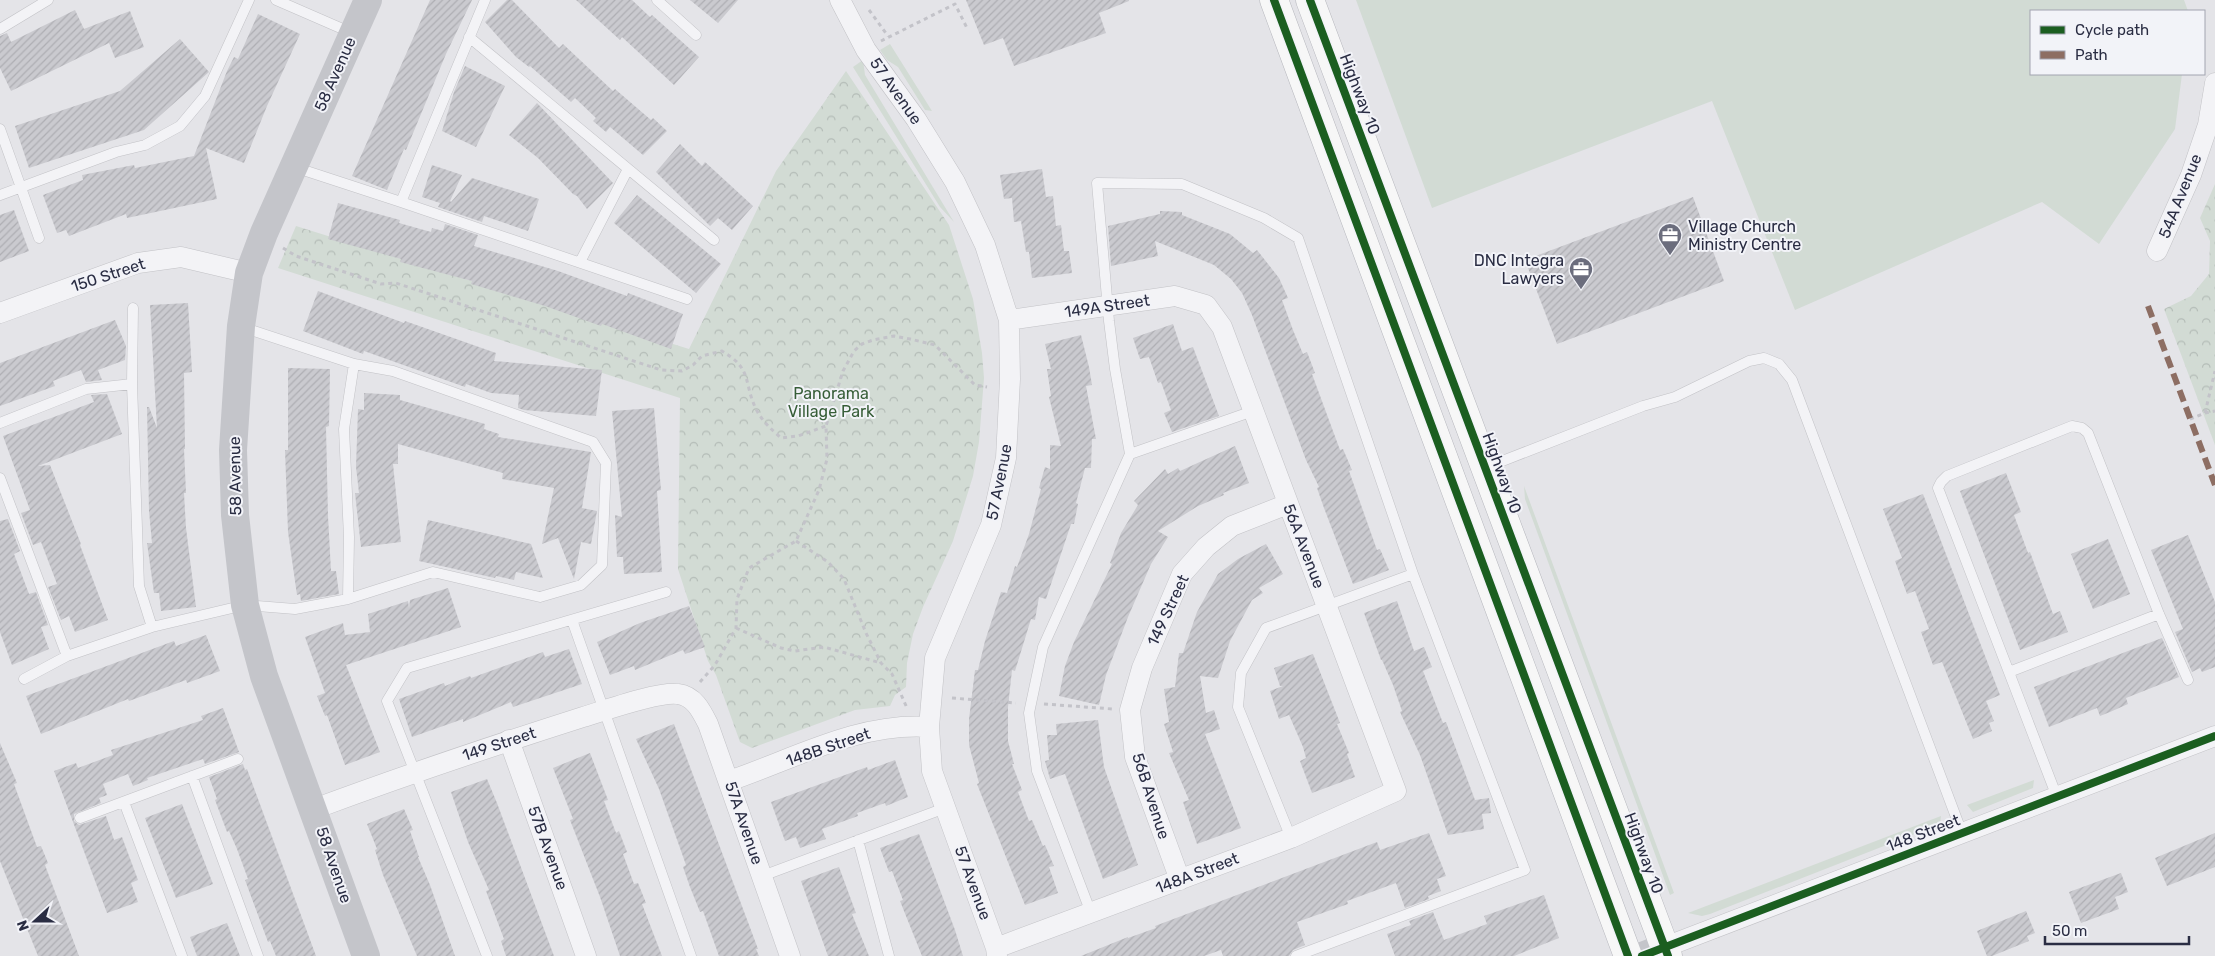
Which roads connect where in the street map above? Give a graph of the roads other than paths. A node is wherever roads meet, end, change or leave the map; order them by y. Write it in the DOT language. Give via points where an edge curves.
graph roads {
  1 [pos="48,0"];
  2 [pos="249,0"];
  3 [pos="276,0"];
  4 [pos="368,0"];
  5 [pos="484,0"];
  6 [pos="657,0"];
  7 [pos="840,0"];
  8 [pos="1274,0"];
  9 [pos="1310,0"];
  10 [pos="0,29"];
  11 [pos="353,33"];
  12 [pos="696,35"];
  13 [pos="469,37"];
  14 [pos="2215,83"];
  15 [pos="0,129"];
  16 [pos="294,166"];
  17 [pos="628,168"];
  18 [pos="20,187"];
  19 [pos="0,195"];
  20 [pos="401,202"];
  21 [pos="39,238"];
  22 [pos="714,240"];
  23 [pos="2157,251"];
  24 [pos="580,262"];
  25 [pos="248,273"];
  26 [pos="687,299"];
  27 [pos="1107,305"];
  28 [pos="1206,305"];
  29 [pos="133,308"];
  30 [pos="0,312"];
  31 [pos="1009,320"];
  32 [pos="241,326"];
  33 [pos="354,364"];
  34 [pos="132,384"];
  35 [pos="1253,411"];
  36 [pos="0,423"];
  37 [pos="1130,454"];
  38 [pos="1486,467"];
  39 [pos="0,478"];
  40 [pos="1288,504"];
  41 [pos="1413,574"];
  42 [pos="666,592"];
  43 [pos="348,599"];
  44 [pos="1326,604"];
  45 [pos="245,605"];
  46 [pos="2159,614"];
  47 [pos="572,620"];
  48 [pos="152,627"];
  49 [pos="67,656"];
  50 [pos="2009,672"];
  51 [pos="24,679"];
  52 [pos="2188,680"];
  53 [pos="692,690"];
  54 [pos="1122,709"];
  55 [pos="605,710"];
  56 [pos="929,727"];
  57 [pos="2215,736"];
  58 [pos="509,740"];
  59 [pos="238,759"];
  60 [pos="416,772"];
  61 [pos="192,776"];
  62 [pos="730,781"];
  63 [pos="1396,791"];
  64 [pos="2057,797"];
  65 [pos="124,802"];
  66 [pos="946,808"];
  67 [pos="314,809"];
  68 [pos="80,818"];
  69 [pos="1962,833"];
  70 [pos="1291,838"];
  71 [pos="858,840"];
  72 [pos="762,876"];
  73 [pos="1180,880"];
  74 [pos="1091,913"];
  75 [pos="997,952"];
  76 [pos="1658,953"];
  77 [pos="182,956"];
  78 [pos="258,956"];
  79 [pos="366,956"];
  80 [pos="486,956"];
  81 [pos="586,956"];
  82 [pos="690,956"];
  83 [pos="790,956"];
  84 [pos="889,956"];
  85 [pos="1296,956"];
  86 [pos="1628,956"];
  1 -- 10 [label="lane"];
  2 -- 18 [label="lane" via="205,96 180,126 145,145 116,152"];
  3 -- 11 [label="lane"];
  4 -- 11 [label="street, 58 Avenue"];
  5 -- 13 [label="lane"];
  6 -- 12 [label="lane"];
  7 -- 31 [label="street, 57 Avenue" via="866,50 916,119 955,182 985,245"];
  8 -- 86 [label="highway"];
  9 -- 38 [label="highway, Highway 10"];
  11 -- 16 [label="street, 58 Avenue"];
  13 -- 17 [label="lane"];
  13 -- 20 [label="lane"];
  14 -- 23 [label="street, 54A Avenue" via="2208,125 2191,175"];
  15 -- 18 [label="lane"];
  16 -- 20 [label="lane"];
  16 -- 25 [label="street, 58 Avenue"];
  17 -- 22 [label="lane"];
  17 -- 24 [label="lane"];
  18 -- 19 [label="lane"];
  18 -- 21 [label="lane"];
  20 -- 24 [label="lane"];
  24 -- 26 [label="lane"];
  25 -- 30 [label="street, 150 Street" via="181,257 138,263"];
  25 -- 32 [label="street, 58 Avenue"];
  27 -- 28 [label="street, 149A Street" via="1175,296"];
  27 -- 31 [label="street, 149A Street"];
  27 -- 37 [label="lane"];
  27 -- 41 [label="lane" via="1098,183 1182,184 1264,218 1298,238"];
  28 -- 35 [label="street, 56A Avenue" via="1222,327"];
  29 -- 34 [label="lane"];
  31 -- 56 [label="street, 57 Avenue" via="1006,458 991,525 935,658"];
  32 -- 33 [label="lane"];
  32 -- 45 [label="street, 58 Avenue" via="233,450 235,516"];
  33 -- 43 [label="lane" via="344,429"];
  33 -- 43 [label="lane" via="393,371 593,442 606,463 602,565 581,585 540,597 433,572"];
  34 -- 36 [label="lane" via="86,389"];
  34 -- 48 [label="lane" via="139,586"];
  35 -- 37 [label="lane"];
  35 -- 40 [label="street, 56A Avenue"];
  37 -- 74 [label="lane" via="1043,647 1029,713 1037,771"];
  38 -- 69 [label="lane" via="1674,397 1748,361 1764,358 1779,364 1792,380"];
  38 -- 76 [label="highway, Highway 10"];
  39 -- 49 [label="lane"];
  40 -- 44 [label="street, 56A Avenue"];
  40 -- 54 [label="street, 149 Street" via="1232,526 1206,547 1182,574"];
  41 -- 44 [label="lane"];
  41 -- 85 [label="lane" via="1525,870"];
  42 -- 47 [label="lane"];
  43 -- 45 [label="lane" via="295,609"];
  44 -- 63 [label="street, 56A Avenue"];
  44 -- 70 [label="lane" via="1266,628 1241,674 1238,707"];
  45 -- 48 [label="lane"];
  45 -- 67 [label="street, 58 Avenue" via="264,676"];
  46 -- 50 [label="lane"];
  46 -- 50 [label="lane" via="2088,432 2072,426 1947,476 1938,488"];
  46 -- 52 [label="lane"];
  47 -- 55 [label="lane"];
  47 -- 60 [label="lane" via="407,668 387,700"];
  48 -- 49 [label="lane"];
  49 -- 51 [label="lane"];
  50 -- 64 [label="lane"];
  53 -- 55 [label="street, 149 Street"];
  53 -- 62 [label="street, 57A Avenue"];
  54 -- 73 [label="street, 56B Avenue" via="1135,757"];
  55 -- 58 [label="street, 149 Street"];
  55 -- 82 [label="lane"];
  56 -- 62 [label="street, 148B Street" via="908,725 860,732"];
  56 -- 66 [label="street, 57 Avenue" via="932,771"];
  57 -- 64 [label="street, 148 Street"];
  58 -- 60 [label="street, 149 Street"];
  58 -- 81 [label="street, 57B Avenue"];
  59 -- 61 [label="lane"];
  60 -- 67 [label="street, 149 Street"];
  60 -- 80 [label="lane"];
  61 -- 65 [label="lane"];
  61 -- 78 [label="lane"];
  62 -- 72 [label="street, 57A Avenue"];
  63 -- 70 [label="street, 148A Street"];
  64 -- 69 [label="street, 148 Street"];
  65 -- 68 [label="lane"];
  65 -- 77 [label="lane"];
  66 -- 71 [label="lane"];
  66 -- 75 [label="street, 57 Avenue"];
  67 -- 79 [label="street, 58 Avenue"];
  69 -- 76 [label="street, 148 Street"];
  70 -- 73 [label="street, 148A Street"];
  71 -- 72 [label="lane"];
  71 -- 84 [label="lane"];
  72 -- 83 [label="street, 57A Avenue"];
  73 -- 74 [label="street, 148A Street"];
  74 -- 75 [label="street, 148A Street"];
}
